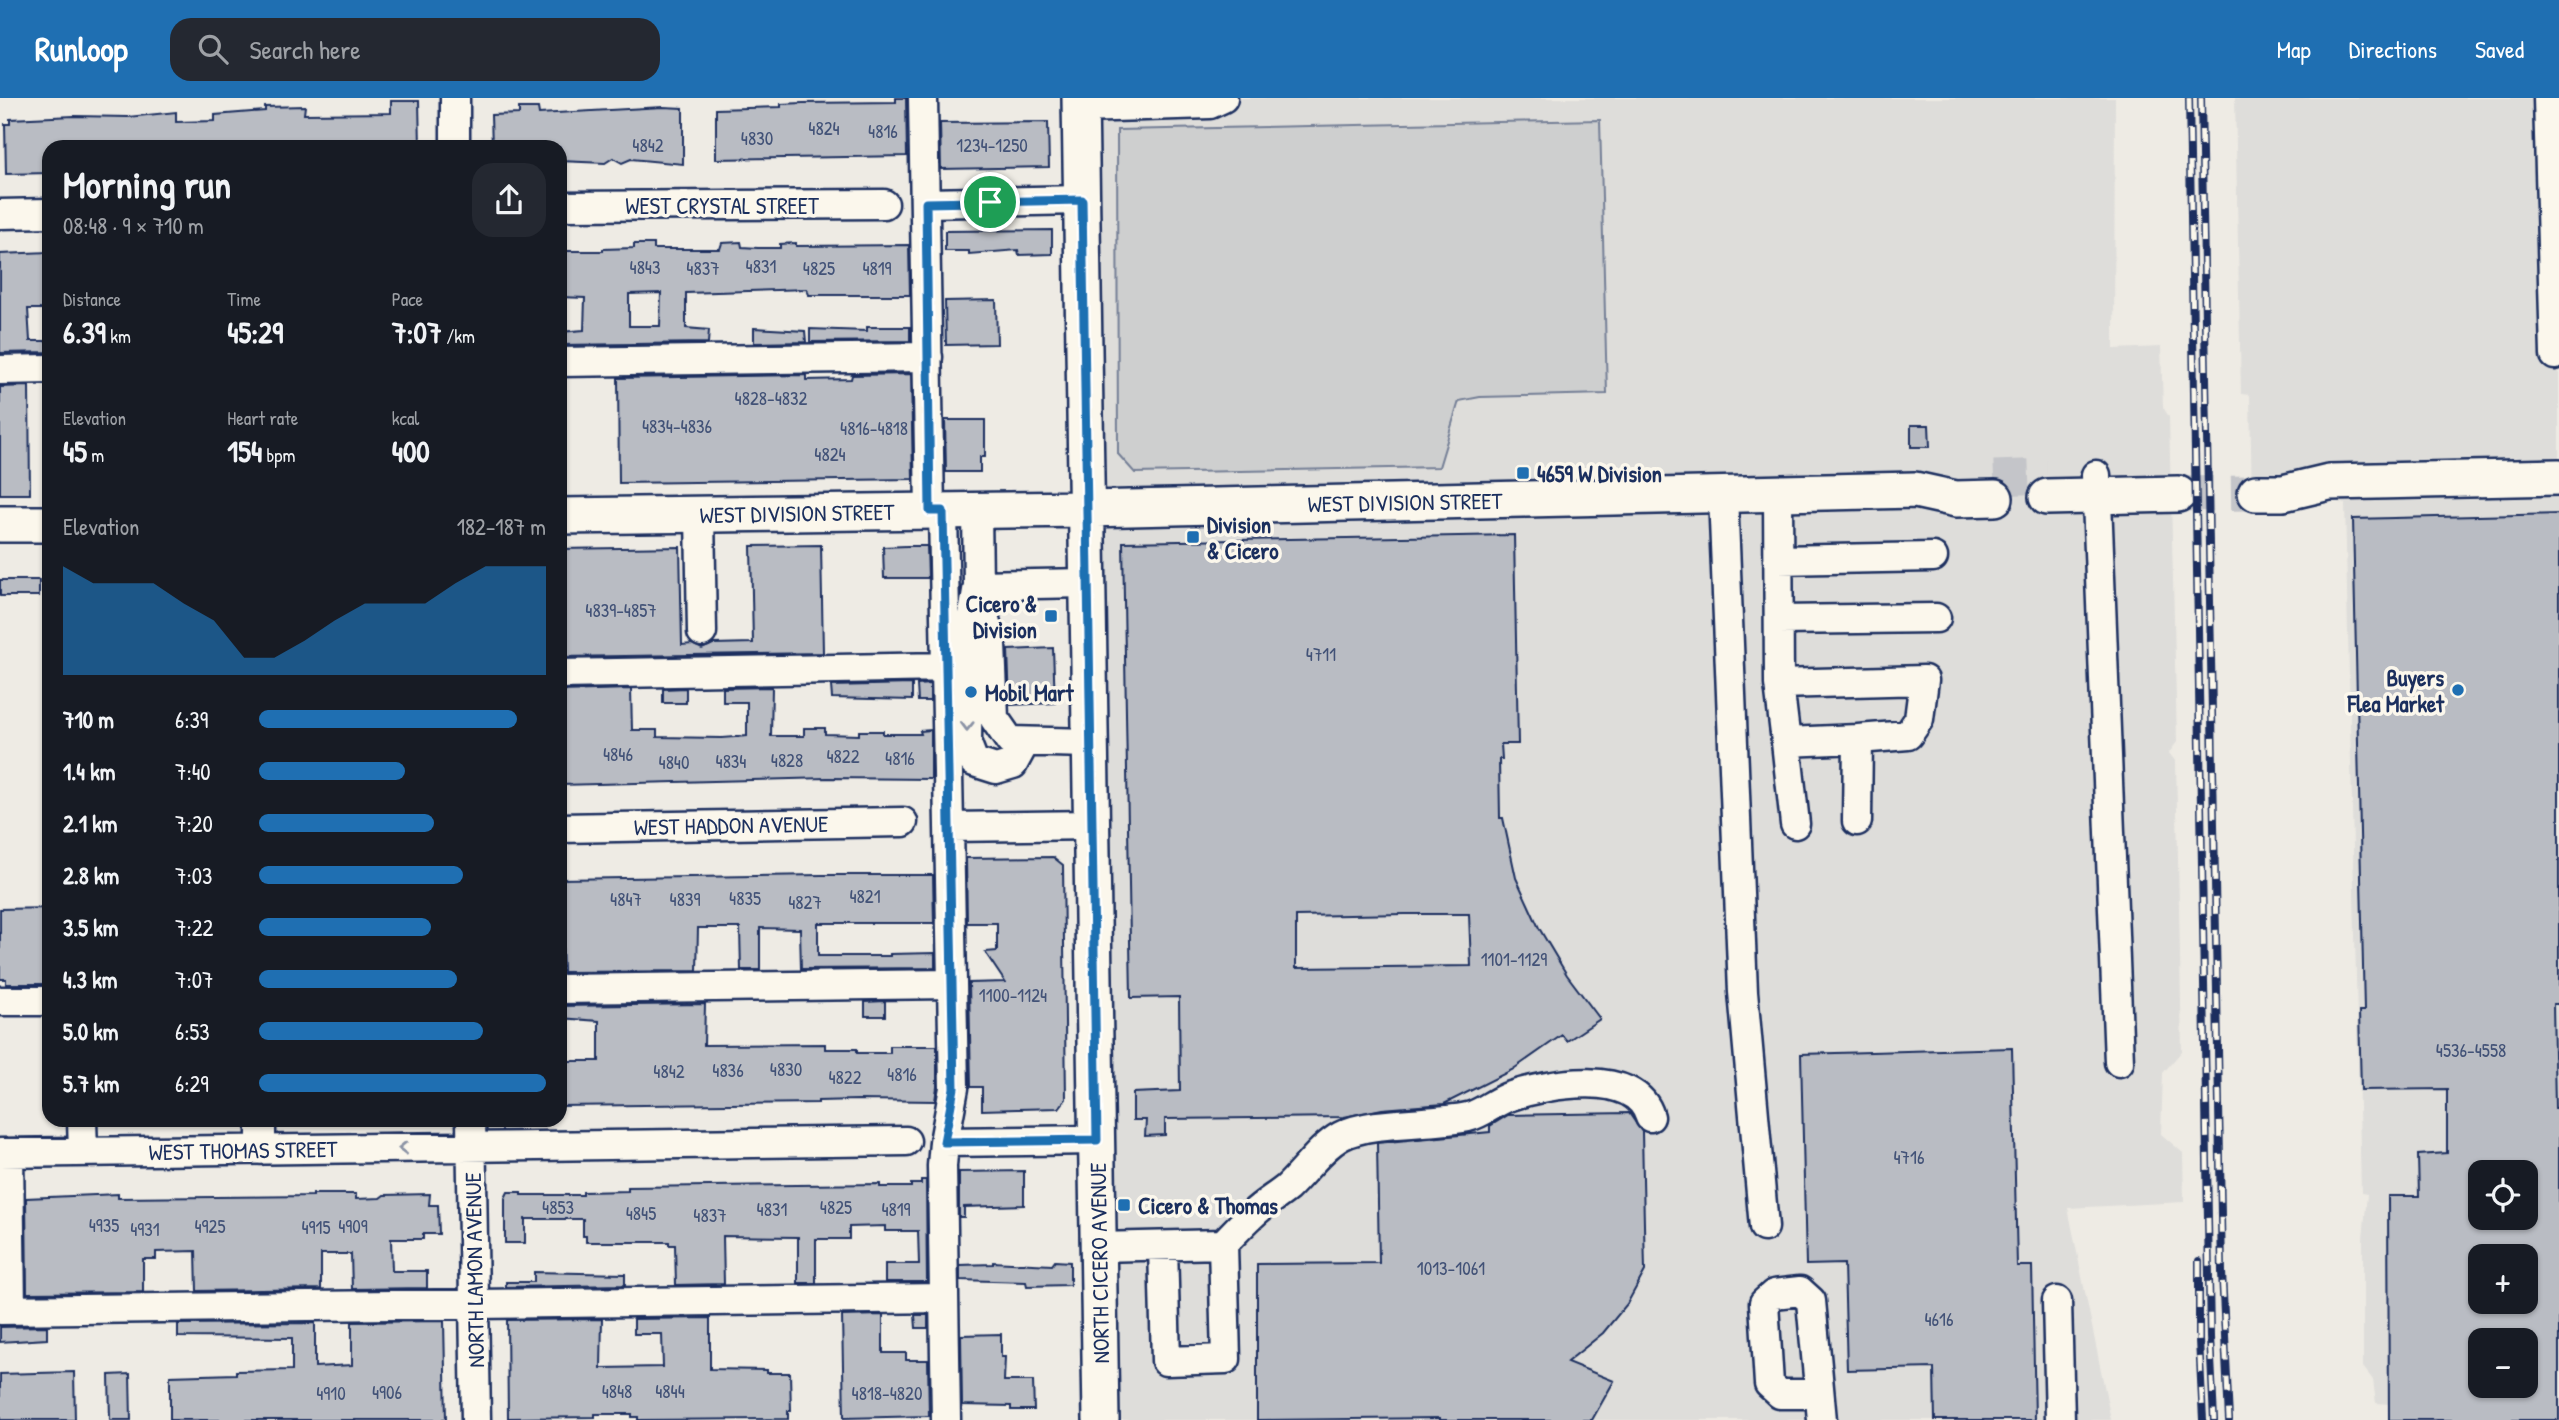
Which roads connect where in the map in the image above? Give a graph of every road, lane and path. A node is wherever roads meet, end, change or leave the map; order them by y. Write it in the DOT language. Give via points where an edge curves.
graph roads {
  1 [pos="455,98"];
  2 [pos="923,98"];
  3 [pos="1223,98"];
  4 [pos="2548,98"];
  5 [pos="1080,103"];
  6 [pos="456,140"];
  7 [pos="1082,200"];
  8 [pos="926,203"];
  9 [pos="884,204"];
  10 [pos="567,206"];
  11 [pos="42,213"];
  12 [pos="0,214"];
  13 [pos="2555,355"];
  14 [pos="928,357"];
  15 [pos="567,362"];
  16 [pos="42,369"];
  17 [pos="0,370"];
  18 [pos="2559,477"];
  19 [pos="2256,483"];
  20 [pos="2178,484"];
  21 [pos="2097,486"];
  22 [pos="2047,487"];
  23 [pos="1995,488"];
  24 [pos="1778,494"];
  25 [pos="1723,495"];
  26 [pos="1087,509"];
  27 [pos="977,510"];
  28 [pos="937,511"];
  29 [pos="700,514"];
  30 [pos="567,516"];
  31 [pos="0,524"];
  32 [pos="42,524"];
  33 [pos="1933,557"];
  34 [pos="1778,560"];
  35 [pos="1088,583"];
  36 [pos="978,585"];
  37 [pos="1936,618"];
  38 [pos="1779,620"];
  39 [pos="702,632"];
  40 [pos="946,667"];
  41 [pos="567,674"];
  42 [pos="1779,684"];
  43 [pos="1858,739"];
  44 [pos="1025,742"];
  45 [pos="1786,742"];
  46 [pos="1090,743"];
  47 [pos="1857,821"];
  48 [pos="903,822"];
  49 [pos="1794,824"];
  50 [pos="1092,825"];
  51 [pos="949,827"];
  52 [pos="567,828"];
  53 [pos="953,984"];
  54 [pos="567,989"];
  55 [pos="0,1001"];
  56 [pos="42,1001"];
  57 [pos="2119,1062"];
  58 [pos="1650,1117"];
  59 [pos="82,1127"];
  60 [pos="261,1127"];
  61 [pos="471,1133"];
  62 [pos="1097,1140"];
  63 [pos="906,1141"];
  64 [pos="944,1142"];
  65 [pos="261,1150"];
  66 [pos="83,1152"];
  67 [pos="4,1153"];
  68 [pos="1764,1227"];
  69 [pos="1223,1244"];
  70 [pos="1163,1246"];
  71 [pos="1098,1247"];
  72 [pos="944,1298"];
  73 [pos="2057,1301"];
  74 [pos="474,1304"];
  75 [pos="6,1310"];
  76 [pos="476,1420"];
  77 [pos="946,1420"];
  78 [pos="1101,1420"];
  79 [pos="2060,1420"];
  1 -- 6 [label="street"];
  2 -- 8 [label="street"];
  3 -- 5 [label="street" via="1210,104"];
  4 -- 13 [label="street"];
  5 -- 7 [label="main road, NORTH CICERO AVENUE"];
  7 -- 8 [label="street"];
  7 -- 26 [label="main road, NORTH CICERO AVENUE"];
  8 -- 14 [label="street"];
  9 -- 10 [label="street, WEST CRYSTAL STREET"];
  11 -- 12 [label="street"];
  14 -- 15 [label="street"];
  14 -- 28 [label="street"];
  16 -- 17 [label="street"];
  18 -- 19 [label="main road" via="2329,482 2283,493"];
  20 -- 21 [label="main road"];
  21 -- 22 [label="main road"];
  21 -- 57 [label="street"];
  23 -- 24 [label="main road, WEST DIVISION STREET" via="1956,499 1915,491"];
  24 -- 25 [label="main road, WEST DIVISION STREET"];
  24 -- 34 [label="street"];
  25 -- 26 [label="main road, WEST DIVISION STREET"];
  25 -- 68 [label="street" via="1743,992"];
  26 -- 27 [label="main road, WEST DIVISION STREET"];
  26 -- 35 [label="main road, NORTH CICERO AVENUE"];
  27 -- 28 [label="main road, WEST DIVISION STREET"];
  27 -- 36 [label="street"];
  28 -- 29 [label="main road, WEST DIVISION STREET"];
  28 -- 40 [label="street"];
  29 -- 30 [label="main road, WEST DIVISION STREET"];
  29 -- 39 [label="street"];
  31 -- 32 [label="main road"];
  33 -- 34 [label="street"];
  34 -- 38 [label="street"];
  35 -- 36 [label="street"];
  35 -- 46 [label="main road, NORTH CICERO AVENUE"];
  36 -- 44 [label="street" via="991,644 994,718 1010,741"];
  36 -- 44 [label="street, one-way" via="968,644 967,744 974,762 996,769 1013,764"];
  37 -- 38 [label="street"];
  38 -- 42 [label="street"];
  40 -- 41 [label="street"];
  40 -- 51 [label="street"];
  42 -- 43 [label="street" via="1924,680 1919,719 1908,735"];
  42 -- 45 [label="street"];
  43 -- 45 [label="street"];
  43 -- 47 [label="street"];
  44 -- 46 [label="street"];
  45 -- 49 [label="street"];
  46 -- 50 [label="main road, NORTH CICERO AVENUE"];
  48 -- 52 [label="street, WEST HADDON AVENUE"];
  50 -- 51 [label="street"];
  50 -- 62 [label="main road, NORTH CICERO AVENUE"];
  51 -- 53 [label="street"];
  53 -- 54 [label="street"];
  53 -- 64 [label="street" via="954,1088"];
  55 -- 56 [label="street"];
  58 -- 69 [label="street" via="1647,1107 1621,1088 1591,1083 1511,1096 1468,1117 1362,1128 1339,1137"];
  59 -- 66 [label="street"];
  60 -- 65 [label="street"];
  61 -- 63 [label="street, WEST THOMAS STREET"];
  61 -- 65 [label="street, WEST THOMAS STREET, one-way"];
  61 -- 74 [label="street, NORTH LAMON AVENUE"];
  62 -- 64 [label="street"];
  62 -- 71 [label="main road, NORTH CICERO AVENUE"];
  64 -- 72 [label="street"];
  65 -- 66 [label="street, WEST THOMAS STREET"];
  66 -- 67 [label="street, WEST THOMAS STREET"];
  67 -- 75 [label="street"];
  69 -- 70 [label="street"];
  69 -- 70 [label="street" via="1226,1359 1166,1361"];
  70 -- 71 [label="street"];
  71 -- 78 [label="main road, NORTH CICERO AVENUE"];
  72 -- 74 [label="street"];
  72 -- 77 [label="street"];
  73 -- 79 [label="street"];
  74 -- 75 [label="street"];
  74 -- 76 [label="street, NORTH LAMON AVENUE"];
}
